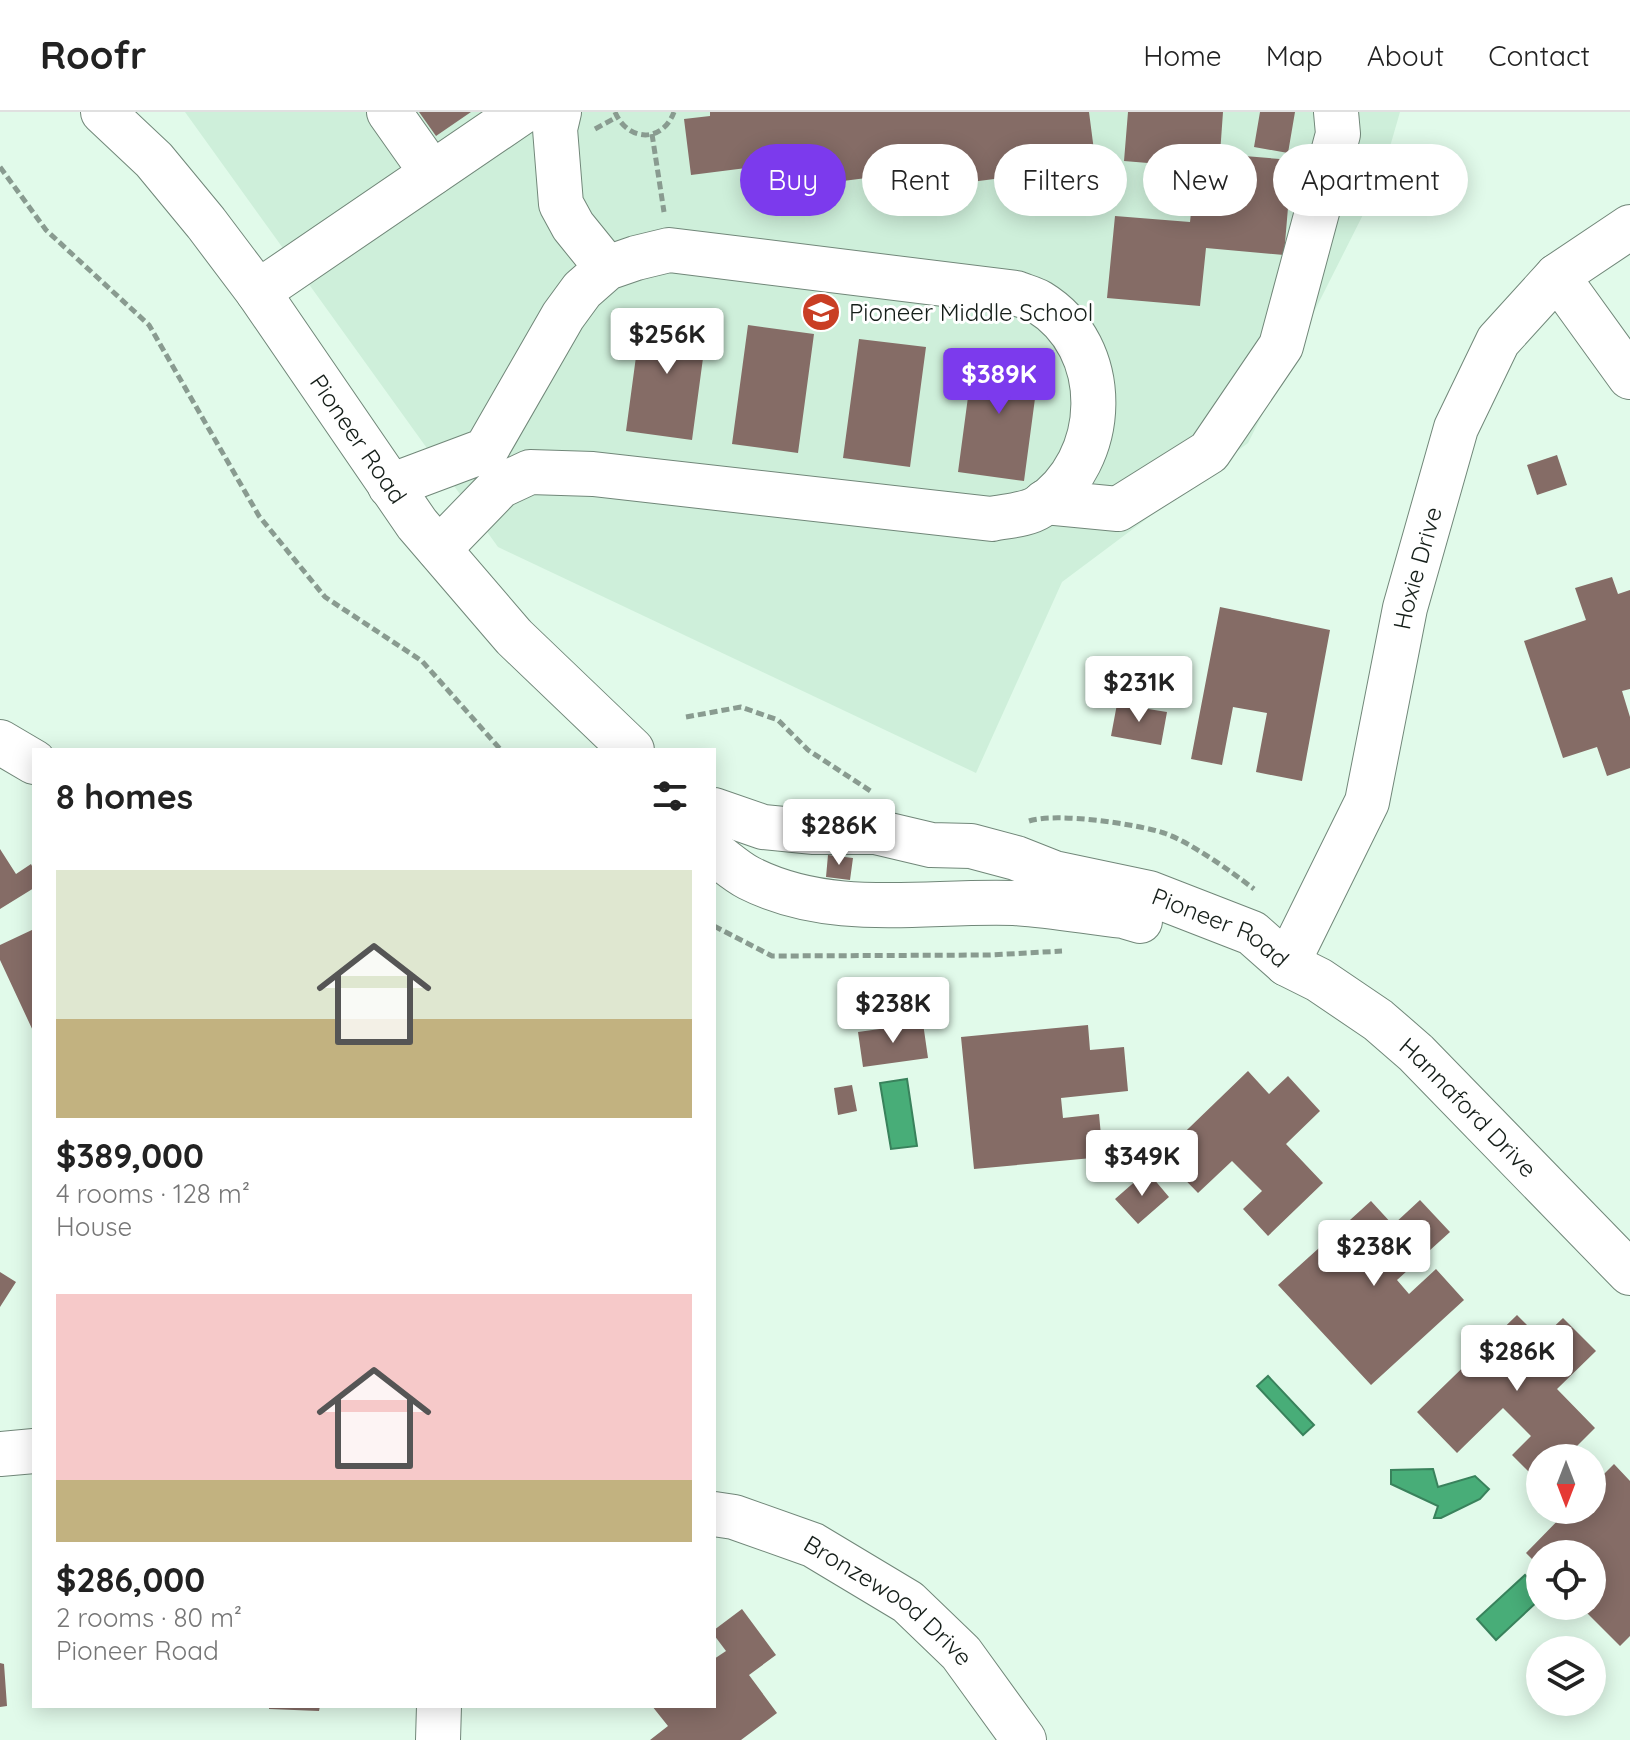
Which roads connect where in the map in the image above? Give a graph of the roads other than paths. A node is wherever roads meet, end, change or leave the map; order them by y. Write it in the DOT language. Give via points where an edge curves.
graph roads {
  1 [pos="103,112"];
  2 [pos="389,112"];
  3 [pos="522,112"];
  4 [pos="559,112"];
  5 [pos="1336,112"];
  6 [pos="432,173"];
  7 [pos="1630,227"];
  8 [pos="607,268"];
  9 [pos="1557,276"];
  10 [pos="258,292"];
  11 [pos="1630,377"];
  12 [pos="390,486"];
  13 [pos="1045,502"];
  14 [pos="439,549"];
  15 [pos="623,741"];
  16 [pos="0,742"];
  17 [pos="32,761"];
  18 [pos="716,811"];
  19 [pos="931,845"];
  20 [pos="716,854"];
  21 [pos="922,903"];
  22 [pos="1287,964"];
  23 [pos="1630,1273"];
  24 [pos="32,1451"];
  25 [pos="0,1454"];
  26 [pos="716,1514"];
  27 [pos="439,1708"];
  28 [pos="438,1740"];
  29 [pos="1024,1740"];
  1 -- 10 [label="street, Pioneer Road" via="154,160"];
  2 -- 6 [label="street"];
  3 -- 6 [label="street"];
  4 -- 8 [label="street" via="555,129 561,204"];
  5 -- 13 [label="street" via="1338,134 1281,346 1209,452 1118,509"];
  6 -- 10 [label="street"];
  7 -- 9 [label="street, Hoxie Drive"];
  8 -- 12 [label="street" via="563,316 486,450"];
  8 -- 13 [label="street" via="669,250 1016,293 1039,302 1074,335 1095,397 1093,428 1079,464 1061,491"];
  9 -- 11 [label="street"];
  9 -- 22 [label="street, Hoxie Drive" via="1498,341 1456,428 1405,608 1367,802"];
  10 -- 12 [label="street, Pioneer Road"];
  12 -- 14 [label="street, Pioneer Road"];
  13 -- 14 [label="street" via="992,519 593,474 530,472 500,486"];
  14 -- 15 [label="street, Pioneer Road" via="514,637"];
  16 -- 17 [label="street"];
  18 -- 19 [label="street, Pioneer Road" via="763,827 876,832"];
  19 -- 21 [label="street"];
  19 -- 22 [label="street, Pioneer Road" via="971,846 1054,873 1149,893 1252,933"];
  20 -- 21 [label="street, Pioneer Road" via="748,878 802,898 841,905"];
  21 -- 22 [label="street, Pioneer Road" via="1015,903 1123,916 1249,959"];
  22 -- 23 [label="street, Hannaford Drive" via="1378,1020 1416,1053"];
  24 -- 25 [label="street"];
  26 -- 29 [label="street, Bronzewood Drive" via="813,1545 908,1602 961,1653"];
  27 -- 28 [label="street"];
}
